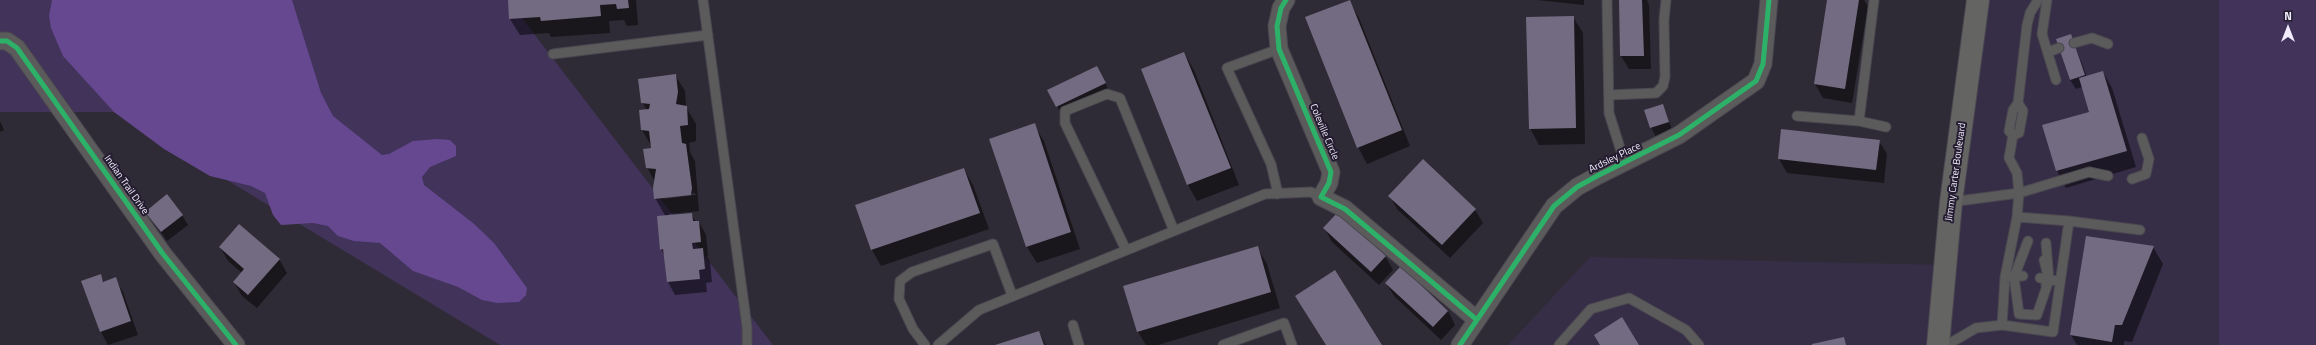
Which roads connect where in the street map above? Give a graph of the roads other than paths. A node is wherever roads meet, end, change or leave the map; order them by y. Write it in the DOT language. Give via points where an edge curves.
graph roads {
  1 [pos="703,0"];
  2 [pos="1286,0"];
  3 [pos="1607,0"];
  4 [pos="1666,0"];
  5 [pos="1769,0"];
  6 [pos="1874,0"];
  7 [pos="1978,0"];
  8 [pos="2038,0"];
  9 [pos="2047,0"];
  10 [pos="708,35"];
  11 [pos="0,41"];
  12 [pos="2074,43"];
  13 [pos="2108,44"];
  14 [pos="2059,48"];
  15 [pos="1279,49"];
  16 [pos="2048,52"];
  17 [pos="553,54"];
  18 [pos="2056,80"];
  19 [pos="1609,95"];
  20 [pos="1797,116"];
  21 [pos="1858,121"];
  22 [pos="1886,127"];
  23 [pos="2142,138"];
  24 [pos="1625,164"];
  25 [pos="2108,176"];
  26 [pos="2132,179"];
  27 [pos="2019,193"];
  28 [pos="1278,194"];
  29 [pos="1321,197"];
  30 [pos="1952,202"];
  31 [pos="2017,217"];
  32 [pos="2069,221"];
  33 [pos="2140,230"];
  34 [pos="1174,231"];
  35 [pos="2028,242"];
  36 [pos="2046,243"];
  37 [pos="1126,250"];
  38 [pos="2026,257"];
  39 [pos="2044,260"];
  40 [pos="2014,277"];
  41 [pos="2044,279"];
  42 [pos="2060,281"];
  43 [pos="1012,295"];
  44 [pos="2020,298"];
  45 [pos="2038,300"];
  46 [pos="1477,320"];
  47 [pos="1073,325"];
  48 [pos="2002,325"];
  49 [pos="236,345"];
  50 [pos="747,345"];
  51 [pos="925,345"];
  52 [pos="938,345"];
  53 [pos="1079,345"];
  54 [pos="1223,345"];
  55 [pos="1292,345"];
  56 [pos="1460,345"];
  57 [pos="1559,345"];
  58 [pos="1699,345"];
  59 [pos="1938,345"];
  60 [pos="1947,345"];
  1 -- 10 [label="lane"];
  2 -- 15 [label="street, Coleville Circle" via="1281,8 1277,26"];
  3 -- 19 [label="lane"];
  4 -- 19 [label="lane" via="1663,86 1656,93"];
  5 -- 24 [label="street, Ardsley Place" via="1762,64 1756,81 1679,135"];
  6 -- 21 [label="lane"];
  7 -- 30 [label="main road, Jimmy Carter Boulevard"];
  8 -- 27 [label="lane" via="2030,13 2027,25 2018,102 2023,111 2019,133 2013,135 2008,158 2017,173"];
  9 -- 16 [label="lane" via="2042,34"];
  10 -- 17 [label="lane"];
  10 -- 50 [label="lane" via="747,327"];
  11 -- 49 [label="street, Indian Trail Drive" via="7,41 17,48 163,254"];
  12 -- 13 [label="lane" via="2092,38"];
  14 -- 16 [label="lane"];
  15 -- 28 [label="lane" via="1227,68 1271,164"];
  15 -- 29 [label="street, Coleville Circle" via="1331,172 1329,183"];
  16 -- 18 [label="lane"];
  19 -- 24 [label="lane" via="1610,113"];
  20 -- 21 [label="lane"];
  21 -- 22 [label="lane"];
  23 -- 26 [label="lane" via="2149,159 2146,174"];
  24 -- 46 [label="street, Ardsley Place" via="1577,187 1554,206"];
  25 -- 27 [label="lane" via="2090,172"];
  27 -- 30 [label="lane"];
  27 -- 31 [label="lane"];
  28 -- 29 [label="lane" via="1311,192"];
  28 -- 34 [label="lane" via="1265,194"];
  29 -- 46 [label="street" via="1345,209"];
  30 -- 59 [label="main road, Jimmy Carter Boulevard"];
  31 -- 32 [label="lane"];
  31 -- 40 [label="lane"];
  32 -- 33 [label="lane"];
  32 -- 42 [label="lane"];
  34 -- 37 [label="lane"];
  34 -- 37 [label="lane" via="1120,98 1107,94 1065,111 1065,122"];
  35 -- 40 [label="lane"];
  36 -- 41 [label="lane"];
  37 -- 43 [label="lane"];
  38 -- 40 [label="lane"];
  39 -- 41 [label="lane"];
  40 -- 41 [label="lane" via="2019,314 2037,315"];
  40 -- 44 [label="lane"];
  40 -- 48 [label="lane"];
  41 -- 42 [label="lane"];
  41 -- 45 [label="lane"];
  42 -- 48 [label="lane" via="2053,332"];
  43 -- 51 [label="lane" via="993,244 912,272 900,281 899,299 913,329"];
  43 -- 52 [label="lane" via="979,310"];
  46 -- 56 [label="street, Ardsley Place"];
  47 -- 53 [label="lane"];
  48 -- 60 [label="lane" via="1976,328"];
  54 -- 55 [label="lane" via="1284,323"];
  57 -- 58 [label="lane" via="1591,309 1629,298 1686,330"];
}
